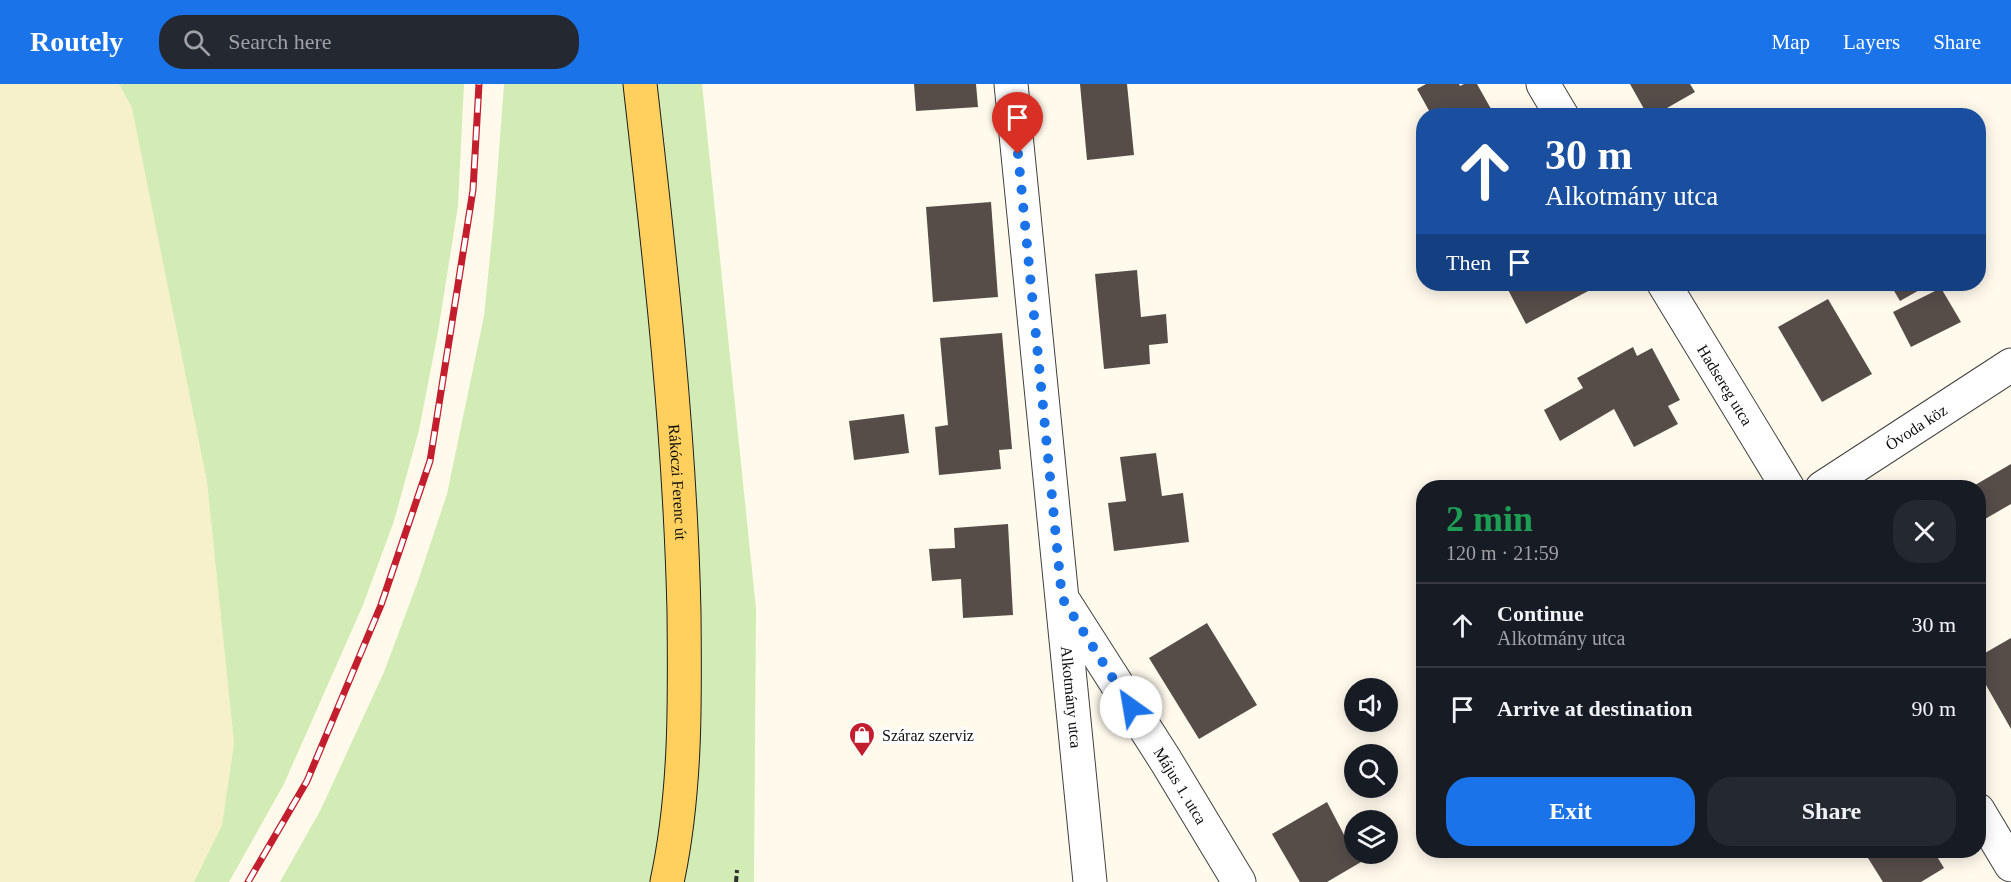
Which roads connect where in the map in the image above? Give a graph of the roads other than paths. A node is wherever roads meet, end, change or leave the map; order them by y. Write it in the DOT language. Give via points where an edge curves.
graph roads {
  1 [pos="640,84"];
  2 [pos="1011,84"];
  3 [pos="1543,84"];
  4 [pos="1557,108"];
  5 [pos="1668,291"];
  6 [pos="2011,365"];
  7 [pos="1783,480"];
  8 [pos="1834,480"];
  9 [pos="1062,598"];
  10 [pos="1986,823"];
  11 [pos="2011,865"];
  12 [pos="667,882"];
  13 [pos="1090,882"];
  14 [pos="1239,882"];
  1 -- 12 [label="main road, Rákóczi Ferenc út" via="666,311 681,516 684,717 679,800"];
  2 -- 9 [label="street, Alkotmány utca"];
  3 -- 4 [label="street"];
  5 -- 7 [label="street, Hadsereg utca"];
  6 -- 8 [label="street, Óvoda köz"];
  9 -- 13 [label="street, Alkotmány utca"];
  9 -- 14 [label="street, Május 1. utca"];
  10 -- 11 [label="street"];
}
